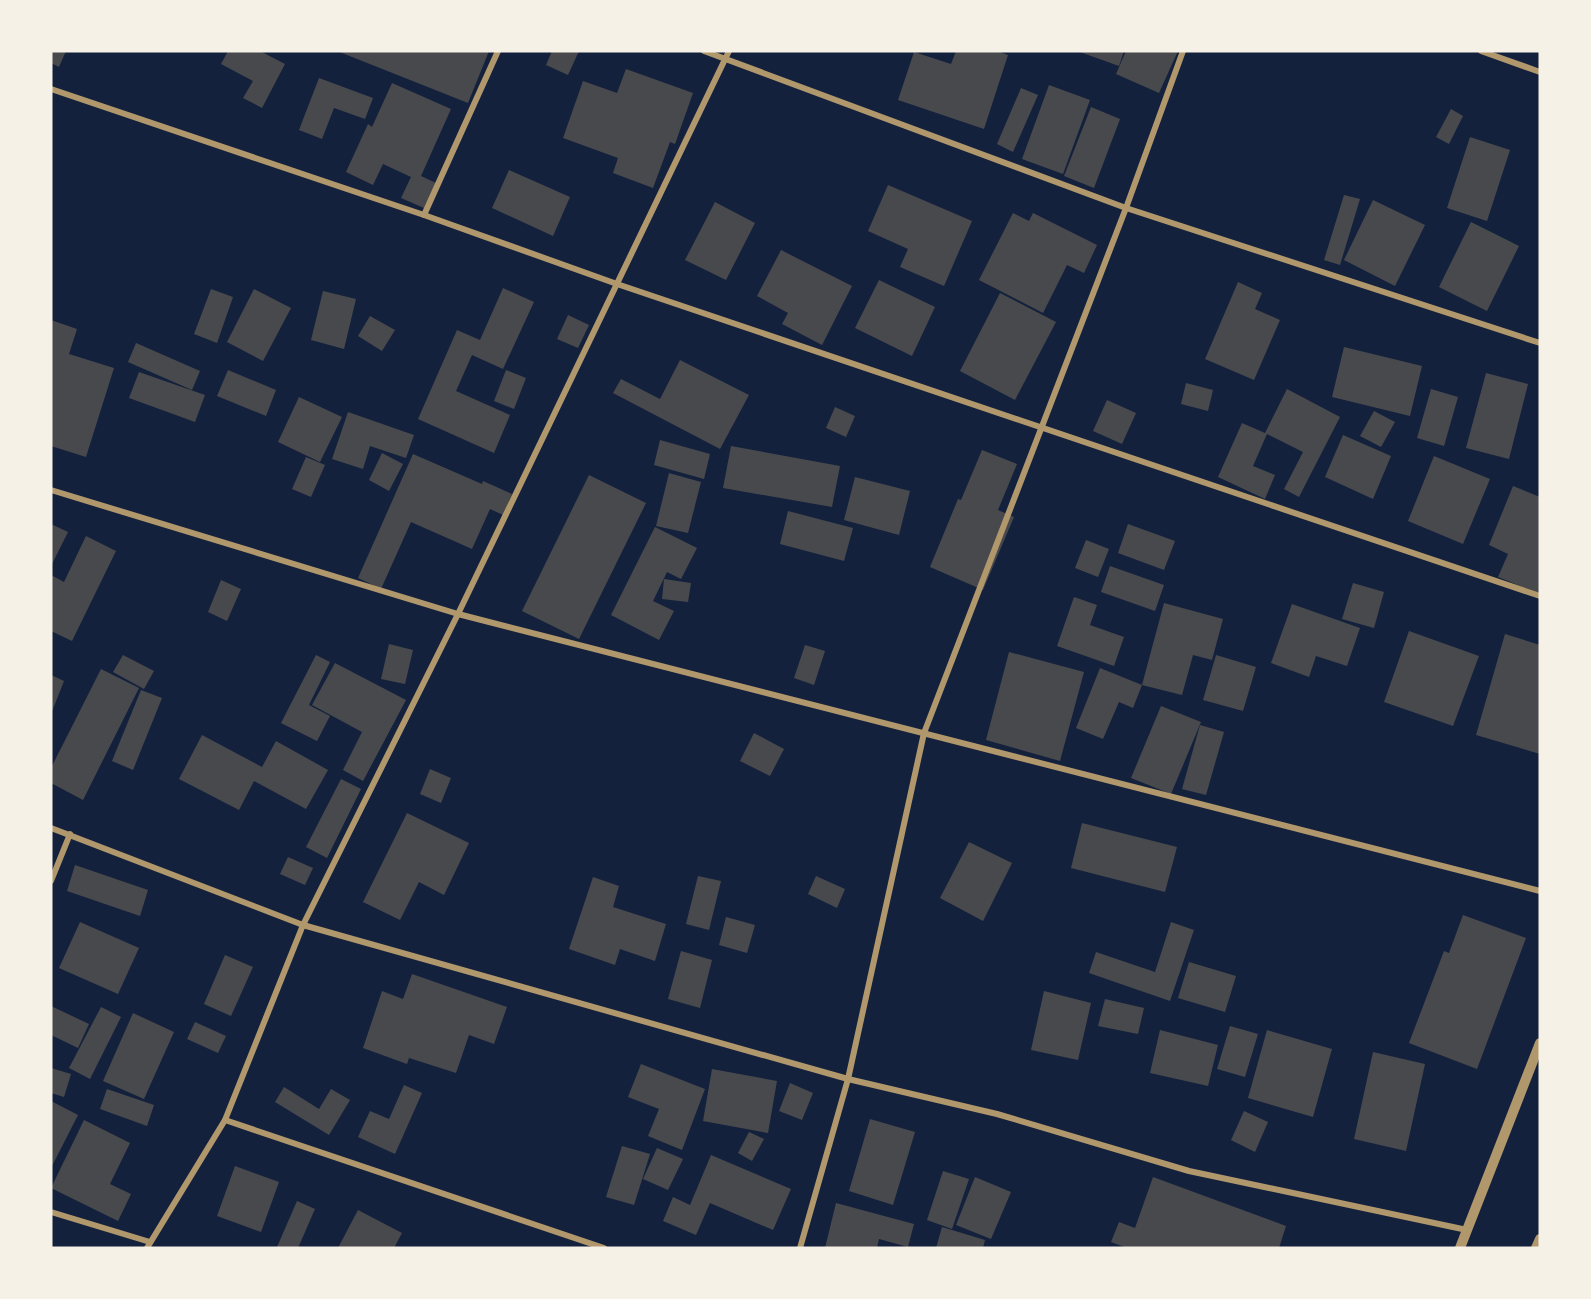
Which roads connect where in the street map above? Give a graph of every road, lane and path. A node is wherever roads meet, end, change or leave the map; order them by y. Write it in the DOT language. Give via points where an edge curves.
graph roads {
  1 [pos="498,51"];
  2 [pos="704,51"];
  3 [pos="729,51"];
  4 [pos="1183,51"];
  5 [pos="1481,51"];
  6 [pos="725,59"];
  7 [pos="1540,72"];
  8 [pos="51,89"];
  9 [pos="1126,208"];
  10 [pos="424,215"];
  11 [pos="617,284"];
  12 [pos="1540,343"];
  13 [pos="1041,427"];
  14 [pos="51,490"];
  15 [pos="1540,596"];
  16 [pos="458,614"];
  17 [pos="924,733"];
  18 [pos="51,828"];
  19 [pos="70,834"];
  20 [pos="51,881"];
  21 [pos="1540,891"];
  22 [pos="303,925"];
  23 [pos="1540,1042"];
  24 [pos="848,1079"];
  25 [pos="225,1120"];
  26 [pos="51,1212"];
  27 [pos="1467,1230"];
  28 [pos="1540,1239"];
  29 [pos="149,1245"];
  30 [pos="604,1248"];
  31 [pos="800,1248"];
  32 [pos="1461,1248"];
  33 [pos="1536,1248"];
  1 -- 10 [label="street"];
  2 -- 6 [label="street"];
  3 -- 6 [label="street"];
  4 -- 9 [label="street"];
  5 -- 7 [label="street"];
  6 -- 9 [label="street"];
  6 -- 11 [label="street"];
  8 -- 10 [label="street"];
  9 -- 12 [label="street"];
  9 -- 13 [label="street"];
  10 -- 11 [label="street"];
  11 -- 13 [label="street"];
  11 -- 16 [label="street"];
  13 -- 15 [label="street"];
  13 -- 17 [label="street"];
  14 -- 16 [label="street"];
  16 -- 17 [label="street"];
  16 -- 22 [label="street"];
  17 -- 21 [label="street"];
  17 -- 24 [label="street"];
  18 -- 19 [label="street"];
  19 -- 20 [label="street"];
  19 -- 22 [label="street"];
  22 -- 24 [label="street"];
  22 -- 25 [label="street"];
  23 -- 27 [label="street"];
  24 -- 27 [label="street" via="997,1114 1189,1171"];
  24 -- 31 [label="street"];
  25 -- 29 [label="street"];
  25 -- 30 [label="street"];
  26 -- 29 [label="street"];
  27 -- 32 [label="street"];
  28 -- 33 [label="street"];
}
